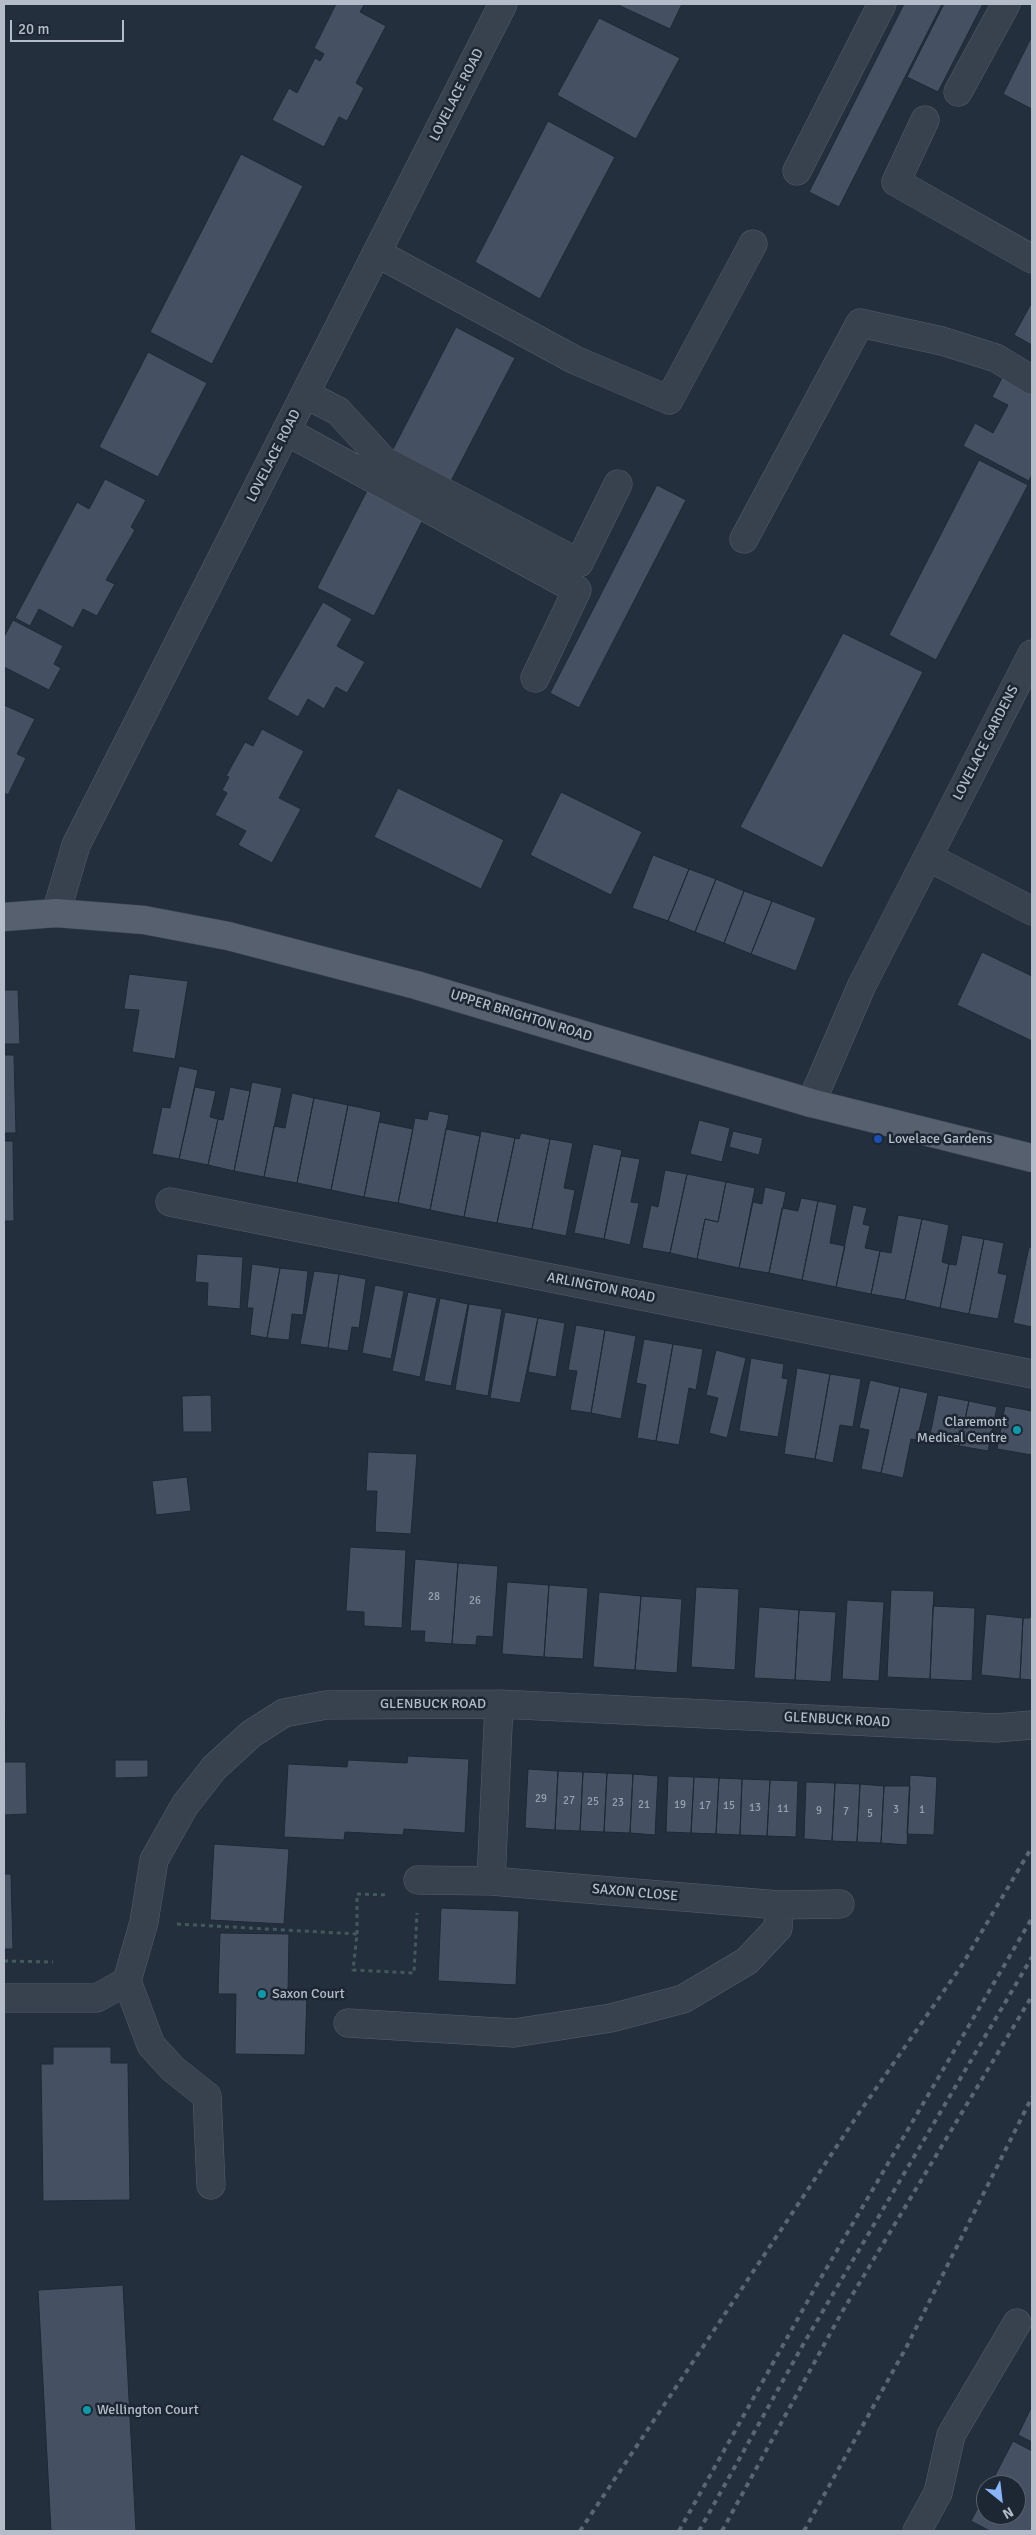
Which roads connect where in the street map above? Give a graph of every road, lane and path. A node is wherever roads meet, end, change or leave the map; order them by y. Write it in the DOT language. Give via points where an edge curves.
graph roads {
  1 [pos="503,4"];
  2 [pos="882,4"];
  3 [pos="1006,4"];
  4 [pos="958,92"];
  5 [pos="925,120"];
  6 [pos="796,171"];
  7 [pos="753,244"];
  8 [pos="377,254"];
  9 [pos="1032,259"];
  10 [pos="1032,380"];
  11 [pos="305,394"];
  12 [pos="286,431"];
  13 [pos="618,484"];
  14 [pos="744,539"];
  15 [pos="1032,654"];
  16 [pos="535,678"];
  17 [pos="928,857"];
  18 [pos="1032,911"];
  19 [pos="56,913"];
  20 [pos="4,917"];
  21 [pos="811,1103"];
  22 [pos="1032,1158"];
  23 [pos="170,1202"];
  24 [pos="1032,1374"];
  25 [pos="499,1704"];
  26 [pos="1032,1725"];
  27 [pos="491,1881"];
  28 [pos="418,1888"];
  29 [pos="840,1904"];
  30 [pos="779,1916"];
  31 [pos="176,1924"];
  32 [pos="356,1934"];
  33 [pos="127,1981"];
  34 [pos="4,1998"];
  35 [pos="348,2023"];
  36 [pos="210,2185"];
  37 [pos="1017,2322"];
  38 [pos="917,2531"];
  1 -- 8 [label="street, LOVELACE ROAD"];
  2 -- 6 [label="street"];
  3 -- 4 [label="street"];
  5 -- 9 [label="street" via="896,182"];
  7 -- 8 [label="street" via="669,400 575,360"];
  8 -- 11 [label="street, LOVELACE ROAD"];
  10 -- 14 [label="street" via="996,358 942,341 860,323"];
  11 -- 12 [label="street, LOVELACE ROAD"];
  11 -- 13 [label="street" via="338,411 384,460 579,563"];
  12 -- 16 [label="street" via="578,590"];
  12 -- 19 [label="street, LOVELACE ROAD" via="76,845"];
  15 -- 17 [label="street, LOVELACE GARDENS"];
  17 -- 18 [label="street"];
  17 -- 21 [label="street, LOVELACE GARDENS" via="862,985"];
  19 -- 20 [label="main road, UPPER BRIGHTON ROAD"];
  19 -- 21 [label="main road, UPPER BRIGHTON ROAD" via="144,920 228,936 416,985"];
  21 -- 22 [label="main road, UPPER BRIGHTON ROAD"];
  23 -- 24 [label="street, ARLINGTON ROAD"];
  25 -- 26 [label="street, GLENBUCK ROAD" via="996,1728"];
  25 -- 27 [label="street"];
  25 -- 33 [label="street, GLENBUCK ROAD" via="326,1705 284,1714 251,1734 214,1768 185,1805 154,1860 144,1922"];
  27 -- 28 [label="street, SAXON CLOSE"];
  27 -- 30 [label="street, SAXON CLOSE"];
  28 -- 32 [label="path" via="357,1894"];
  28 -- 32 [label="path" via="414,1973 353,1970"];
  29 -- 30 [label="street, SAXON CLOSE"];
  30 -- 35 [label="street" via="747,1961 683,1999 611,2018 514,2033"];
  31 -- 32 [label="path"];
  33 -- 34 [label="street" via="97,1998"];
  33 -- 36 [label="street" via="151,2045 173,2069 206,2096"];
  37 -- 38 [label="street" via="951,2436 938,2492"];
}
